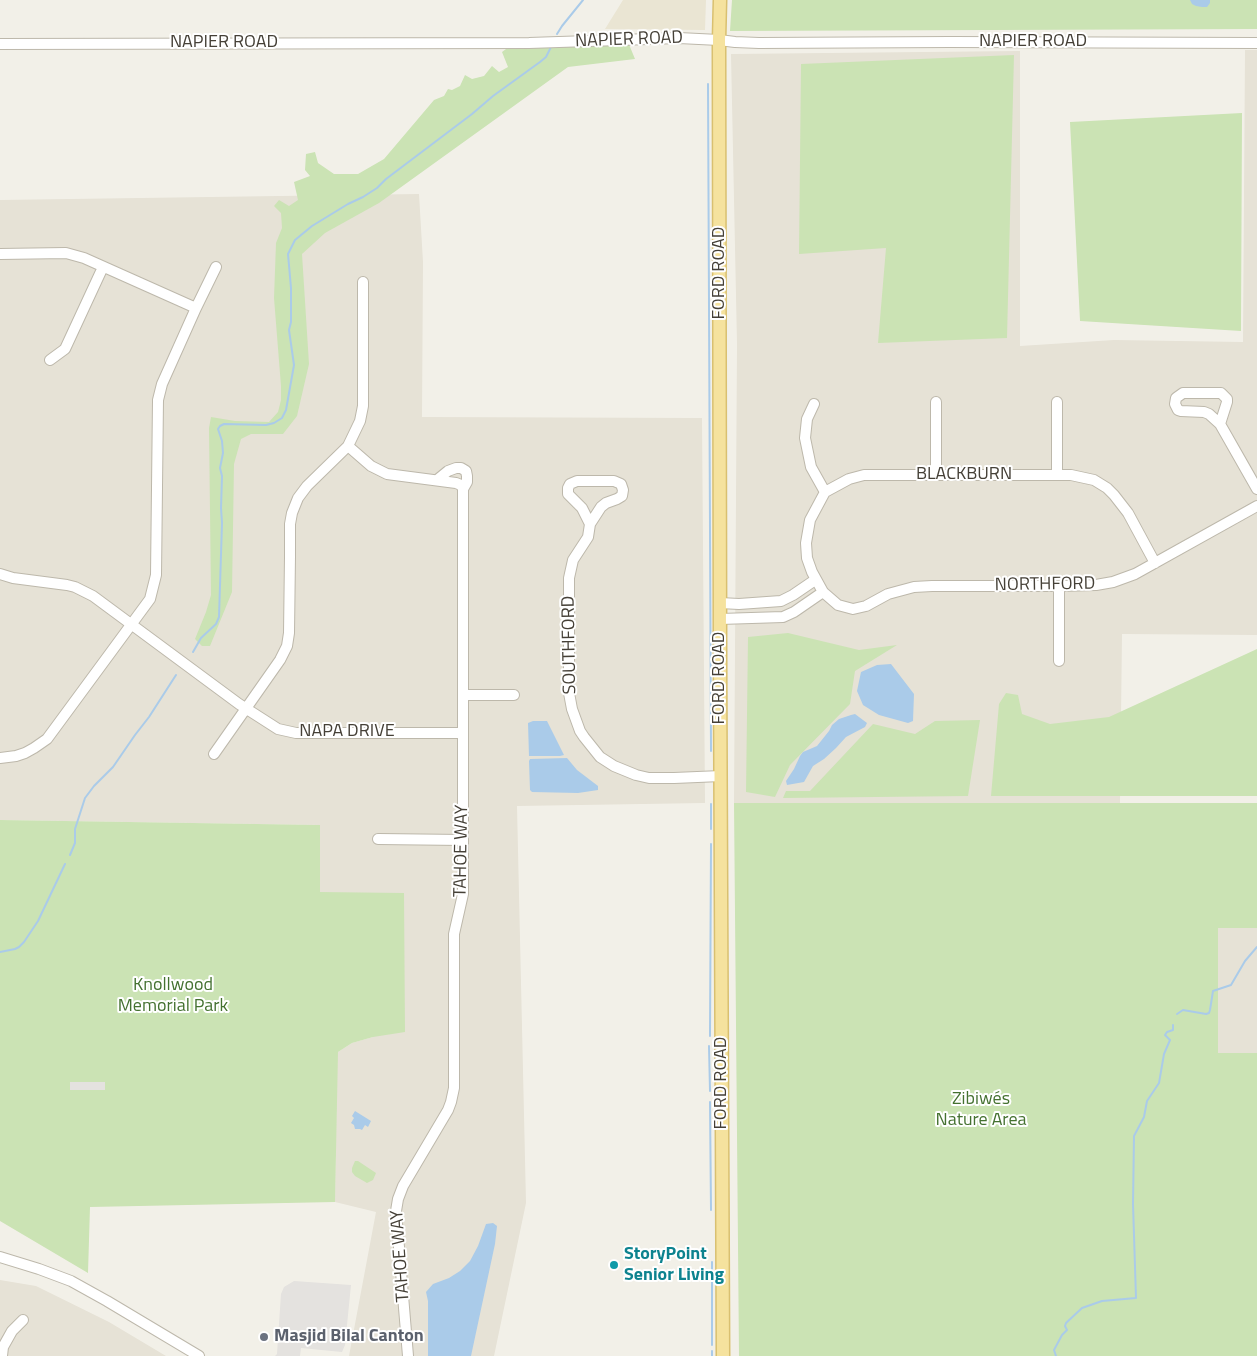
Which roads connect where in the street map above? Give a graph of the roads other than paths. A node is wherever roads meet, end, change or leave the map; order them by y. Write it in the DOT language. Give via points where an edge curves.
graph roads {
  1 [pos="720,0"];
  2 [pos="719,40"];
  3 [pos="1257,43"];
  4 [pos="0,44"];
  5 [pos="0,254"];
  6 [pos="103,267"];
  7 [pos="216,267"];
  8 [pos="363,282"];
  9 [pos="196,308"];
  10 [pos="50,360"];
  11 [pos="936,402"];
  12 [pos="1057,402"];
  13 [pos="814,404"];
  14 [pos="1220,424"];
  15 [pos="348,446"];
  16 [pos="1057,474"];
  17 [pos="936,475"];
  18 [pos="437,480"];
  19 [pos="463,489"];
  20 [pos="1257,489"];
  21 [pos="825,492"];
  22 [pos="1257,506"];
  23 [pos="590,524"];
  24 [pos="1155,563"];
  25 [pos="0,574"];
  26 [pos="815,580"];
  27 [pos="1059,586"];
  28 [pos="824,592"];
  29 [pos="720,603"];
  30 [pos="720,620"];
  31 [pos="131,625"];
  32 [pos="1059,661"];
  33 [pos="464,695"];
  34 [pos="514,695"];
  35 [pos="246,708"];
  36 [pos="463,733"];
  37 [pos="214,754"];
  38 [pos="0,758"];
  39 [pos="721,776"];
  40 [pos="378,839"];
  41 [pos="463,840"];
  42 [pos="0,1257"];
  43 [pos="22,1320"];
  44 [pos="2,1356"];
  45 [pos="199,1356"];
  46 [pos="408,1356"];
  47 [pos="723,1356"];
  1 -- 2 [label="main road, FORD ROAD"];
  2 -- 3 [label="street, NAPIER ROAD" via="759,43"];
  2 -- 4 [label="street, NAPIER ROAD"];
  2 -- 29 [label="main road, FORD ROAD"];
  5 -- 6 [label="street" via="66,253"];
  6 -- 9 [label="street"];
  6 -- 10 [label="street" via="65,349"];
  7 -- 9 [label="street"];
  8 -- 15 [label="street" via="363,406"];
  9 -- 31 [label="street" via="159,395 156,575 150,599"];
  11 -- 17 [label="street"];
  12 -- 16 [label="street"];
  13 -- 21 [label="street" via="807,419 805,438 812,467"];
  14 -- 14 [label="street" via="1227,402 1221,393 1183,393 1176,398 1178,410 1204,412"];
  14 -- 20 [label="street"];
  15 -- 18 [label="street" via="371,466 387,474"];
  15 -- 35 [label="street" via="307,486 292,513 287,646"];
  16 -- 17 [label="street, BLACKBURN"];
  16 -- 24 [label="street, BLACKBURN" via="1085,477 1107,488 1128,512"];
  17 -- 21 [label="street, BLACKBURN" via="864,475"];
  18 -- 19 [label="street" via="456,483"];
  18 -- 19 [label="street, TAHOE WAY" via="448,471 461,468 468,476"];
  19 -- 33 [label="street, TAHOE WAY"];
  21 -- 26 [label="street" via="810,520 807,535 807,558"];
  22 -- 24 [label="street, NORTHFORD"];
  23 -- 23 [label="street, SOUTHFORD" via="601,507 622,496 621,484 614,481 577,481 570,484 568,494 582,508"];
  23 -- 39 [label="street, SOUTHFORD" via="588,536 573,560 569,578 569,693 580,730 600,757 636,775 649,778"];
  24 -- 27 [label="street, NORTHFORD" via="1113,582"];
  25 -- 31 [label="street, NAPA DRIVE" via="75,587"];
  26 -- 28 [label="street, NORTHFORD"];
  26 -- 29 [label="street" via="781,601"];
  27 -- 28 [label="street, NORTHFORD" via="914,587 853,610 838,604"];
  27 -- 32 [label="street"];
  28 -- 30 [label="street" via="783,617"];
  29 -- 30 [label="main road, FORD ROAD"];
  30 -- 39 [label="main road, FORD ROAD"];
  31 -- 35 [label="street, NAPA DRIVE"];
  31 -- 38 [label="street" via="47,739 26,753"];
  33 -- 34 [label="street"];
  33 -- 36 [label="street, TAHOE WAY"];
  35 -- 36 [label="street, NAPA DRIVE" via="278,729 296,733"];
  35 -- 37 [label="street"];
  36 -- 41 [label="street, TAHOE WAY"];
  39 -- 47 [label="main road, FORD ROAD"];
  40 -- 41 [label="street"];
  41 -- 46 [label="street, TAHOE WAY" via="464,894 454,934 453,1095 448,1110 404,1186 396,1211"];
  42 -- 45 [label="street" via="71,1282"];
  43 -- 44 [label="street" via="3,1347"];
}
